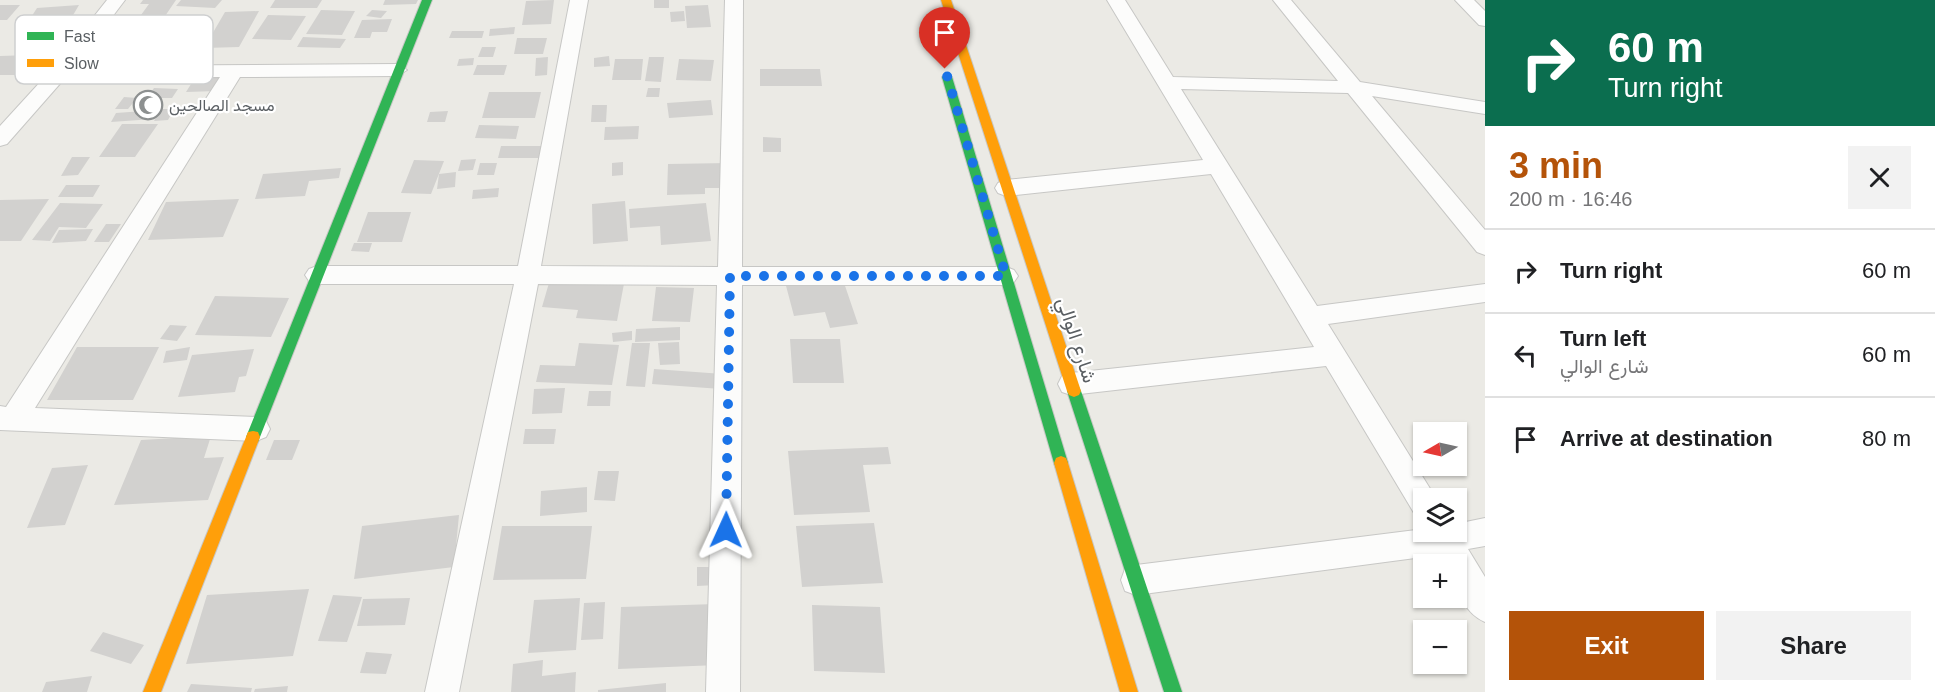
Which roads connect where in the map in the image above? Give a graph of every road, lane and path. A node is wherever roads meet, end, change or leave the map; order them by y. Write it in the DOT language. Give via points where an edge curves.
graph roads {
  1 [pos="116,0"];
  2 [pos="426,0"];
  3 [pos="579,0"];
  4 [pos="734,0"];
  5 [pos="946,0"];
  6 [pos="1116,0"];
  7 [pos="1282,0"];
  8 [pos="1464,0"];
  9 [pos="104,15"];
  10 [pos="1485,21"];
  11 [pos="941,57"];
  12 [pos="397,70"];
  13 [pos="213,71"];
  14 [pos="234,71"];
  15 [pos="1166,83"];
  16 [pos="49,84"];
  17 [pos="1354,87"];
  18 [pos="1485,108"];
  19 [pos="0,111"];
  20 [pos="23,111"];
  21 [pos="0,139"];
  22 [pos="1217,166"];
  23 [pos="1006,188"];
  24 [pos="1485,246"];
  25 [pos="317,274"];
  26 [pos="528,274"];
  27 [pos="730,276"];
  28 [pos="1006,276"];
  29 [pos="1485,293"];
  30 [pos="1310,317"];
  31 [pos="1333,355"];
  32 [pos="1071,384"];
  33 [pos="7,418"];
  34 [pos="256,429"];
  35 [pos="1414,488"];
  36 [pos="1485,532"];
  37 [pos="1467,533"];
  38 [pos="1413,539"];
  39 [pos="1447,542"];
  40 [pos="1136,580"];
  41 [pos="1485,606"];
  42 [pos="152,692"];
  43 [pos="442,692"];
  44 [pos="723,692"];
  45 [pos="1129,692"];
  46 [pos="1173,692"];
  1 -- 9 [label="street"];
  2 -- 12 [label="street"];
  3 -- 26 [label="street"];
  4 -- 27 [label="street"];
  5 -- 23 [label="street, شارع الوالي"];
  6 -- 15 [label="street"];
  7 -- 17 [label="street"];
  8 -- 10 [label="street"];
  11 -- 28 [label="street"];
  12 -- 14 [label="street"];
  12 -- 25 [label="street"];
  13 -- 14 [label="street"];
  14 -- 33 [label="street"];
  15 -- 17 [label="street"];
  15 -- 22 [label="street"];
  16 -- 20 [label="street"];
  17 -- 18 [label="street"];
  17 -- 24 [label="street"];
  19 -- 20 [label="street"];
  20 -- 21 [label="street"];
  22 -- 23 [label="street"];
  22 -- 30 [label="street"];
  23 -- 32 [label="street, شارع الوالي"];
  25 -- 26 [label="street"];
  25 -- 34 [label="street"];
  26 -- 27 [label="street"];
  26 -- 43 [label="street"];
  27 -- 28 [label="street"];
  27 -- 44 [label="street"];
  28 -- 45 [label="street"];
  29 -- 30 [label="street"];
  30 -- 31 [label="street"];
  31 -- 32 [label="street"];
  31 -- 35 [label="street"];
  32 -- 40 [label="street, شارع الوالي"];
  33 -- 34 [label="street"];
  34 -- 42 [label="street"];
  36 -- 37 [label="street"];
  38 -- 40 [label="street"];
  39 -- 41 [label="street"];
  40 -- 46 [label="street, شارع الوالي"];
}
